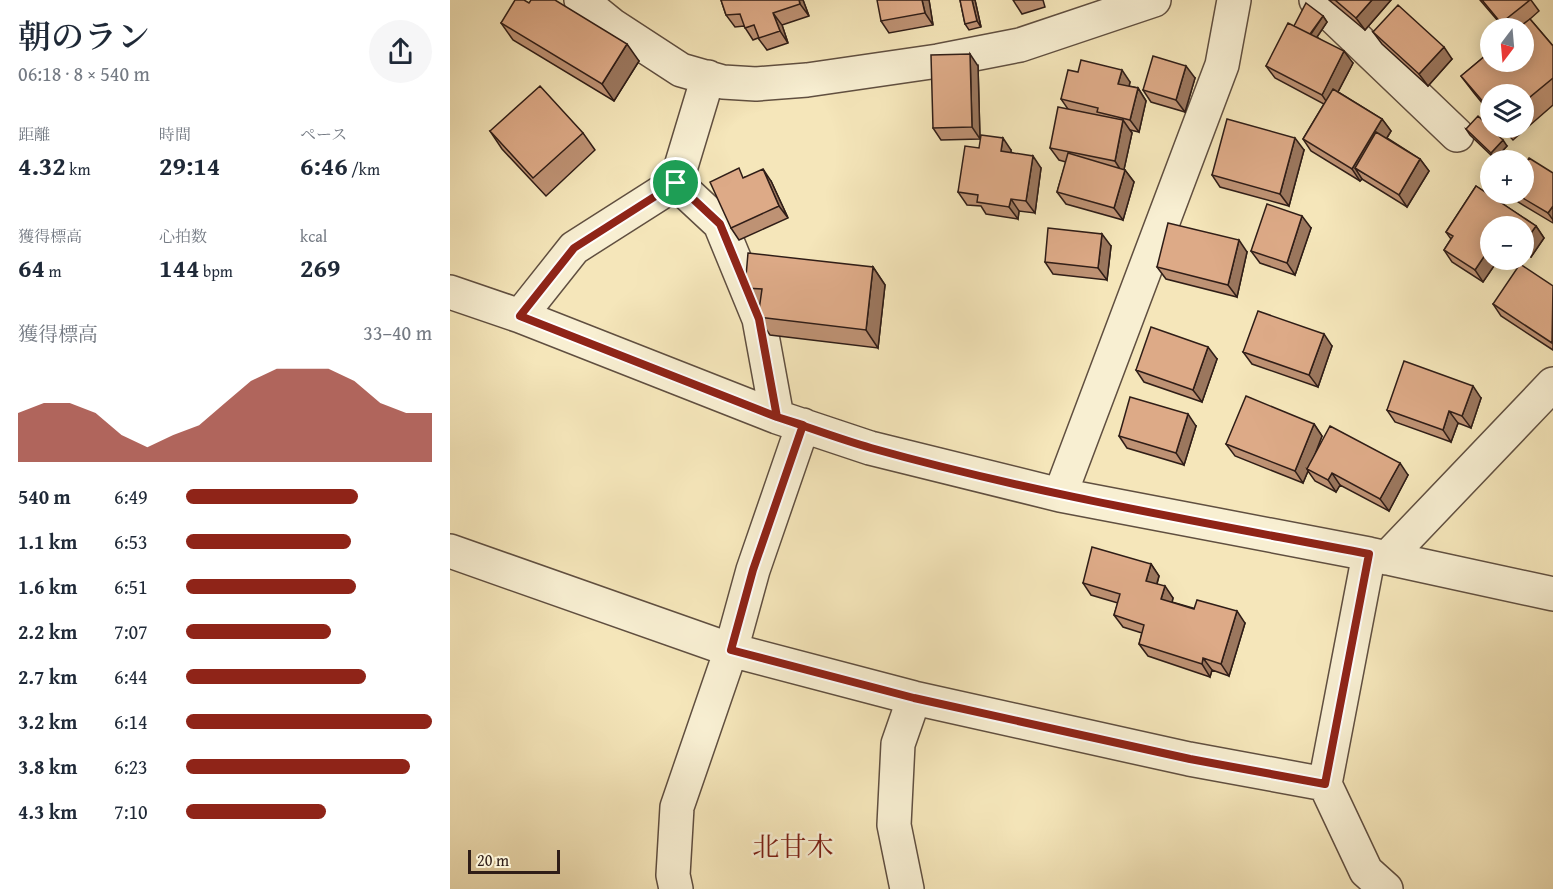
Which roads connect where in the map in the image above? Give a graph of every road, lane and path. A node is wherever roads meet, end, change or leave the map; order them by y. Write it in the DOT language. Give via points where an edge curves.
graph roads {
  1 [pos="581,0"];
  2 [pos="1154,0"];
  3 [pos="1234,0"];
  4 [pos="1316,0"];
  5 [pos="708,77"];
  6 [pos="1456,135"];
  7 [pos="676,183"];
  8 [pos="450,292"];
  9 [pos="520,316"];
  10 [pos="1553,384"];
  11 [pos="790,421"];
  12 [pos="1060,495"];
  13 [pos="450,551"];
  14 [pos="1378,556"];
  15 [pos="1553,594"];
  16 [pos="731,650"];
  17 [pos="914,698"];
  18 [pos="1325,784"];
  19 [pos="675,889"];
  20 [pos="907,889"];
  21 [pos="1386,889"];
  1 -- 5 [label="street" via="681,70"];
  2 -- 5 [label="street" via="1020,45 938,61 756,84"];
  3 -- 12 [label="street" via="1222,65"];
  4 -- 6 [label="street"];
  5 -- 7 [label="street"];
  7 -- 9 [label="street" via="574,248"];
  7 -- 11 [label="street" via="720,224 759,319"];
  8 -- 9 [label="street"];
  9 -- 11 [label="street"];
  10 -- 14 [label="street"];
  11 -- 12 [label="street" via="870,448"];
  11 -- 16 [label="street"];
  12 -- 14 [label="street"];
  13 -- 16 [label="street"];
  14 -- 15 [label="street"];
  14 -- 18 [label="street"];
  16 -- 17 [label="street"];
  16 -- 19 [label="street" via="676,807"];
  17 -- 18 [label="street" via="1190,759"];
  17 -- 20 [label="street" via="898,744 894,825"];
  18 -- 21 [label="street" via="1366,871"];
}
